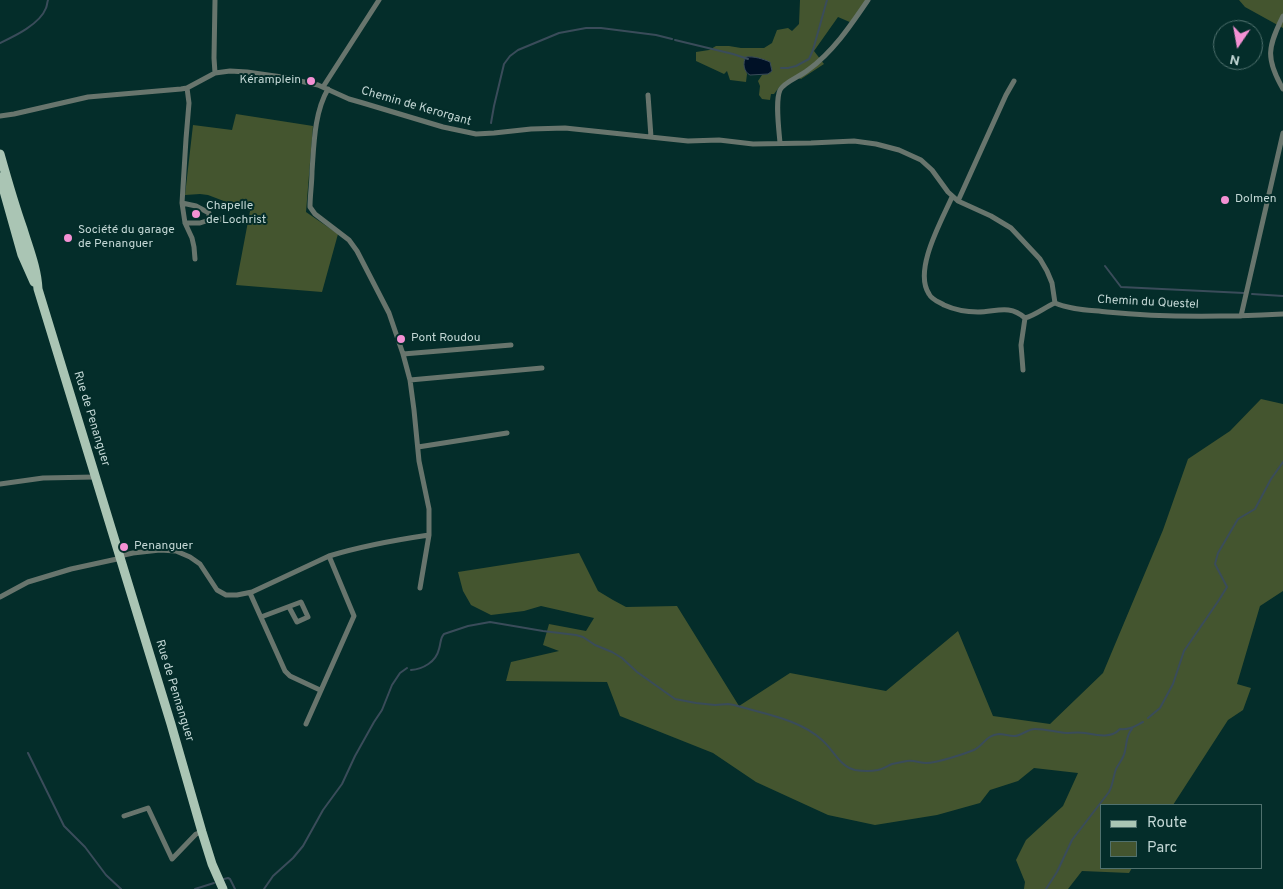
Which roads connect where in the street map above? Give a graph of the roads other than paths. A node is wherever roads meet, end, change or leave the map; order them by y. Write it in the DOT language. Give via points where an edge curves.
graph roads {
  1 [pos="215,0"];
  2 [pos="379,0"];
  3 [pos="868,0"];
  4 [pos="1283,16"];
  5 [pos="215,73"];
  6 [pos="1014,81"];
  7 [pos="187,88"];
  8 [pos="325,88"];
  9 [pos="1283,89"];
  10 [pos="648,95"];
  11 [pos="0,116"];
  12 [pos="1283,133"];
  13 [pos="651,137"];
  14 [pos="740,143"];
  15 [pos="780,143"];
  16 [pos="733,146"];
  17 [pos="0,154"];
  18 [pos="0,176"];
  19 [pos="952,197"];
  20 [pos="958,201"];
  21 [pos="182,203"];
  22 [pos="223,218"];
  23 [pos="209,220"];
  24 [pos="185,223"];
  25 [pos="194,259"];
  26 [pos="38,289"];
  27 [pos="1055,303"];
  28 [pos="1283,314"];
  29 [pos="1241,316"];
  30 [pos="1025,318"];
  31 [pos="511,345"];
  32 [pos="403,354"];
  33 [pos="542,368"];
  34 [pos="1023,370"];
  35 [pos="410,380"];
  36 [pos="507,433"];
  37 [pos="418,447"];
  38 [pos="95,477"];
  39 [pos="0,484"];
  40 [pos="429,535"];
  41 [pos="330,556"];
  42 [pos="120,557"];
  43 [pos="420,588"];
  44 [pos="250,592"];
  45 [pos="0,597"];
  46 [pos="289,607"];
  47 [pos="261,618"];
  48 [pos="320,690"];
  49 [pos="306,724"];
  50 [pos="124,816"];
  51 [pos="202,832"];
  52 [pos="223,889"];
  1 -- 5 [label="street"];
  2 -- 8 [label="street"];
  3 -- 15 [label="street" via="819,62 782,86 778,97"];
  4 -- 9 [label="street" via="1271,44 1270,56"];
  5 -- 7 [label="street"];
  5 -- 8 [label="street, Chemin de Kerorgant" via="262,74"];
  6 -- 20 [label="street"];
  7 -- 11 [label="street" via="88,98"];
  7 -- 21 [label="street" via="189,104"];
  8 -- 13 [label="street, Chemin de Kerorgant" via="377,108 476,134 565,128"];
  8 -- 32 [label="street" via="316,128 310,207 349,240 357,252 389,313"];
  10 -- 13 [label="street"];
  12 -- 29 [label="street"];
  13 -- 14 [label="street, Chemin de Kerorgant"];
  14 -- 15 [label="street, Chemin de Kerorgant"];
  14 -- 16 [label="street"];
  15 -- 19 [label="street" via="854,141 899,150 926,164"];
  17 -- 26 [label="main road, Rue de Penanguer" via="32,254"];
  18 -- 26 [label="main road, Rue de Penanguer" via="22,255"];
  19 -- 20 [label="street"];
  19 -- 30 [label="street" via="927,256 924,274 929,295 956,310 980,312 1002,309"];
  20 -- 27 [label="street" via="1004,223 1022,239 1047,271"];
  21 -- 23 [label="street" via="208,213"];
  21 -- 24 [label="street"];
  22 -- 23 [label="street"];
  23 -- 24 [label="street"];
  24 -- 25 [label="street" via="192,238"];
  26 -- 38 [label="main road, Rue de Penanguer"];
  27 -- 29 [label="street, Chemin du Questel" via="1125,314"];
  27 -- 30 [label="street"];
  28 -- 29 [label="street, Chemin du Questel"];
  30 -- 34 [label="street" via="1021,346"];
  31 -- 32 [label="street"];
  32 -- 35 [label="street"];
  33 -- 35 [label="street"];
  35 -- 37 [label="street"];
  36 -- 37 [label="street"];
  37 -- 40 [label="street" via="430,509"];
  38 -- 39 [label="street" via="43,478"];
  38 -- 42 [label="main road, Rue de Penanguer"];
  40 -- 41 [label="street" via="360,547"];
  40 -- 43 [label="street"];
  41 -- 44 [label="street"];
  41 -- 48 [label="street" via="354,616"];
  42 -- 44 [label="street" via="160,550 176,551 200,564 222,593 237,595"];
  42 -- 45 [label="street" via="28,582"];
  42 -- 51 [label="main road, Rue de Pennanguer"];
  44 -- 47 [label="street"];
  46 -- 47 [label="street"];
  47 -- 48 [label="street" via="285,670 290,676"];
  48 -- 49 [label="street"];
  50 -- 51 [label="street" via="148,808 172,859 196,834"];
  51 -- 52 [label="main road, Rue de Pennanguer"];
}
